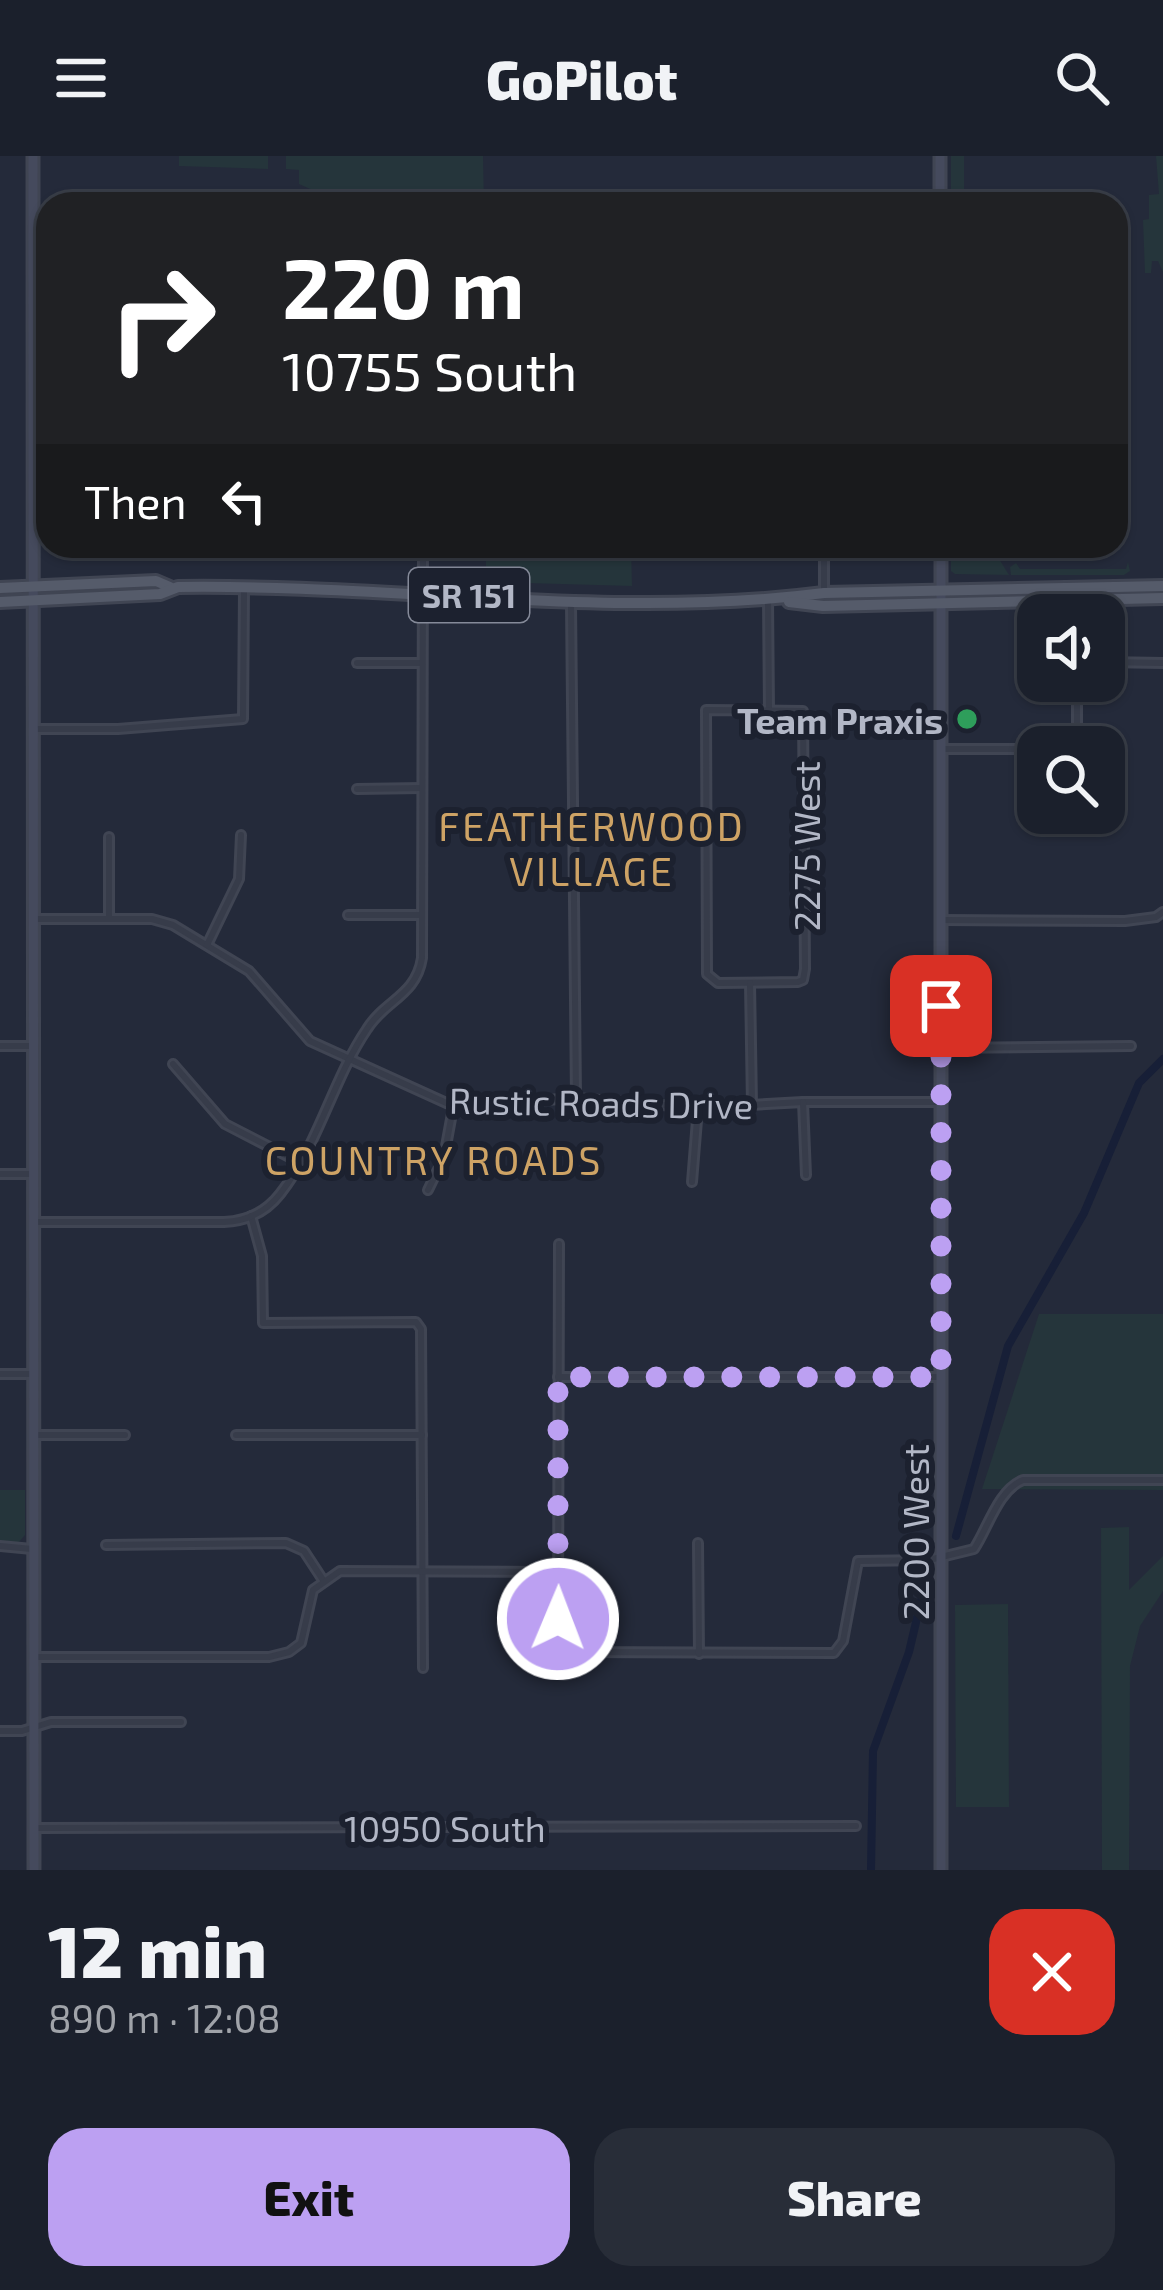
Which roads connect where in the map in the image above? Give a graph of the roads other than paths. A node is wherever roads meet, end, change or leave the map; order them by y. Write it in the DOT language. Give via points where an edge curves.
graph roads {
  1 [pos="33,156"];
  2 [pos="940,156"];
  3 [pos="940,192"];
  4 [pos="423,558"];
  5 [pos="824,558"];
  6 [pos="941,558"];
  7 [pos="32,586"];
  8 [pos="244,586"];
  9 [pos="1163,586"];
  10 [pos="170,587"];
  11 [pos="0,588"];
  12 [pos="942,589"];
  13 [pos="422,593"];
  14 [pos="824,593"];
  15 [pos="859,598"];
  16 [pos="1163,598"];
  17 [pos="571,600"];
  18 [pos="768,600"];
  19 [pos="32,601"];
  20 [pos="0,602"];
  21 [pos="942,603"];
  22 [pos="1125,662"];
  23 [pos="357,663"];
  24 [pos="422,663"];
  25 [pos="1163,663"];
  26 [pos="769,710"];
  27 [pos="33,729"];
  28 [pos="942,748"];
  29 [pos="1017,748"];
  30 [pos="422,788"];
  31 [pos="357,789"];
  32 [pos="241,835"];
  33 [pos="109,837"];
  34 [pos="1163,912"];
  35 [pos="348,914"];
  36 [pos="422,914"];
  37 [pos="33,919"];
  38 [pos="109,919"];
  39 [pos="942,920"];
  40 [pos="207,945"];
  41 [pos="750,983"];
  42 [pos="0,1046"];
  43 [pos="33,1046"];
  44 [pos="1131,1046"];
  45 [pos="940,1048"];
  46 [pos="350,1061"];
  47 [pos="173,1064"];
  48 [pos="576,1098"];
  49 [pos="803,1102"];
  50 [pos="940,1102"];
  51 [pos="752,1105"];
  52 [pos="453,1106"];
  53 [pos="698,1108"];
  54 [pos="299,1162"];
  55 [pos="0,1174"];
  56 [pos="33,1174"];
  57 [pos="806,1175"];
  58 [pos="692,1182"];
  59 [pos="428,1190"];
  60 [pos="251,1216"];
  61 [pos="33,1222"];
  62 [pos="559,1244"];
  63 [pos="0,1375"];
  64 [pos="33,1375"];
  65 [pos="558,1377"];
  66 [pos="941,1377"];
  67 [pos="34,1435"];
  68 [pos="125,1435"];
  69 [pos="236,1435"];
  70 [pos="422,1435"];
  71 [pos="1163,1480"];
  72 [pos="698,1543"];
  73 [pos="106,1545"];
  74 [pos="0,1546"];
  75 [pos="34,1549"];
  76 [pos="941,1557"];
  77 [pos="423,1571"];
  78 [pos="558,1572"];
  79 [pos="323,1580"];
  80 [pos="699,1654"];
  81 [pos="34,1657"];
  82 [pos="423,1668"];
  83 [pos="181,1722"];
  84 [pos="34,1727"];
  85 [pos="0,1731"];
  86 [pos="856,1826"];
  87 [pos="34,1828"];
  88 [pos="34,1870"];
  89 [pos="941,1870"];
  1 -- 7 [label="main road"];
  2 -- 3 [label="main road"];
  4 -- 13 [label="street"];
  5 -- 14 [label="street"];
  6 -- 12 [label="main road, 2200 West"];
  7 -- 10 [label="main road, SR 151"];
  7 -- 11 [label="main road, SR 151"];
  7 -- 19 [label="main road"];
  8 -- 10 [label="main road, SR 151"];
  8 -- 13 [label="main road, SR 151"];
  8 -- 27 [label="street" via="244,719"];
  9 -- 12 [label="main road, SR 151"];
  10 -- 19 [label="main road, SR 151"];
  12 -- 15 [label="main road, SR 151"];
  12 -- 21 [label="main road, 2200 West"];
  13 -- 17 [label="main road, SR 151"];
  13 -- 24 [label="street"];
  14 -- 15 [label="main road, SR 151"];
  14 -- 18 [label="main road, SR 151"];
  15 -- 18 [label="main road, SR 151" via="823,606"];
  15 -- 21 [label="main road, SR 151"];
  16 -- 21 [label="main road, SR 151"];
  17 -- 18 [label="main road, SR 151"];
  17 -- 48 [label="street"];
  18 -- 26 [label="street"];
  19 -- 20 [label="main road, SR 151"];
  19 -- 27 [label="main road"];
  21 -- 28 [label="main road, 2200 West"];
  22 -- 25 [label="street"];
  23 -- 24 [label="street"];
  24 -- 30 [label="street"];
  26 -- 41 [label="street, 2275 West" via="803,711 803,980"];
  26 -- 41 [label="street" via="706,710 709,980"];
  27 -- 37 [label="main road"];
  28 -- 29 [label="street"];
  28 -- 39 [label="main road, 2200 West"];
  30 -- 31 [label="street"];
  30 -- 36 [label="street"];
  32 -- 40 [label="street" via="239,879"];
  33 -- 38 [label="street"];
  34 -- 39 [label="street" via="1125,921"];
  35 -- 36 [label="street"];
  36 -- 46 [label="street" via="416,981 372,1021"];
  37 -- 38 [label="street, Rustic Roads Drive"];
  37 -- 43 [label="main road"];
  38 -- 40 [label="street, Rustic Roads Drive" via="159,920"];
  39 -- 45 [label="main road, 2200 West"];
  40 -- 46 [label="street, Rustic Roads Drive" via="249,971 304,1036"];
  41 -- 51 [label="street"];
  42 -- 43 [label="street"];
  43 -- 56 [label="main road"];
  44 -- 45 [label="street"];
  45 -- 50 [label="main road, 2200 West"];
  46 -- 52 [label="street, Rustic Roads Drive"];
  46 -- 54 [label="street"];
  47 -- 54 [label="street" via="225,1124"];
  48 -- 52 [label="street, Rustic Roads Drive"];
  48 -- 53 [label="street, Rustic Roads Drive"];
  49 -- 50 [label="street, Rustic Roads Drive"];
  49 -- 51 [label="street, Rustic Roads Drive"];
  49 -- 57 [label="street"];
  50 -- 66 [label="main road, 2200 West"];
  51 -- 53 [label="street, Rustic Roads Drive"];
  52 -- 59 [label="street"];
  53 -- 58 [label="street"];
  54 -- 60 [label="street" via="281,1193"];
  55 -- 56 [label="street"];
  56 -- 61 [label="main road"];
  60 -- 61 [label="street"];
  60 -- 70 [label="street" via="262,1256 263,1322 416,1322"];
  61 -- 64 [label="main road"];
  62 -- 65 [label="street"];
  63 -- 64 [label="street"];
  64 -- 67 [label="main road"];
  65 -- 66 [label="street"];
  65 -- 78 [label="street"];
  66 -- 76 [label="main road, 2200 West"];
  67 -- 68 [label="street"];
  67 -- 75 [label="main road"];
  69 -- 70 [label="street"];
  70 -- 77 [label="street"];
  71 -- 76 [label="street" via="1022,1480 1005,1493 974,1549"];
  72 -- 80 [label="street"];
  73 -- 79 [label="street" via="286,1543 304,1551"];
  74 -- 75 [label="street"];
  75 -- 81 [label="main road"];
  76 -- 80 [label="street" via="858,1561 834,1653"];
  76 -- 89 [label="main road, 2200 West"];
  77 -- 78 [label="street"];
  77 -- 79 [label="street" via="340,1571"];
  77 -- 82 [label="street"];
  78 -- 80 [label="street" via="563,1648"];
  79 -- 81 [label="street" via="313,1590 301,1642 289,1652"];
  81 -- 84 [label="main road"];
  83 -- 84 [label="street"];
  84 -- 85 [label="street"];
  84 -- 87 [label="main road"];
  86 -- 87 [label="street, 10950 South"];
  87 -- 88 [label="main road"];
}
